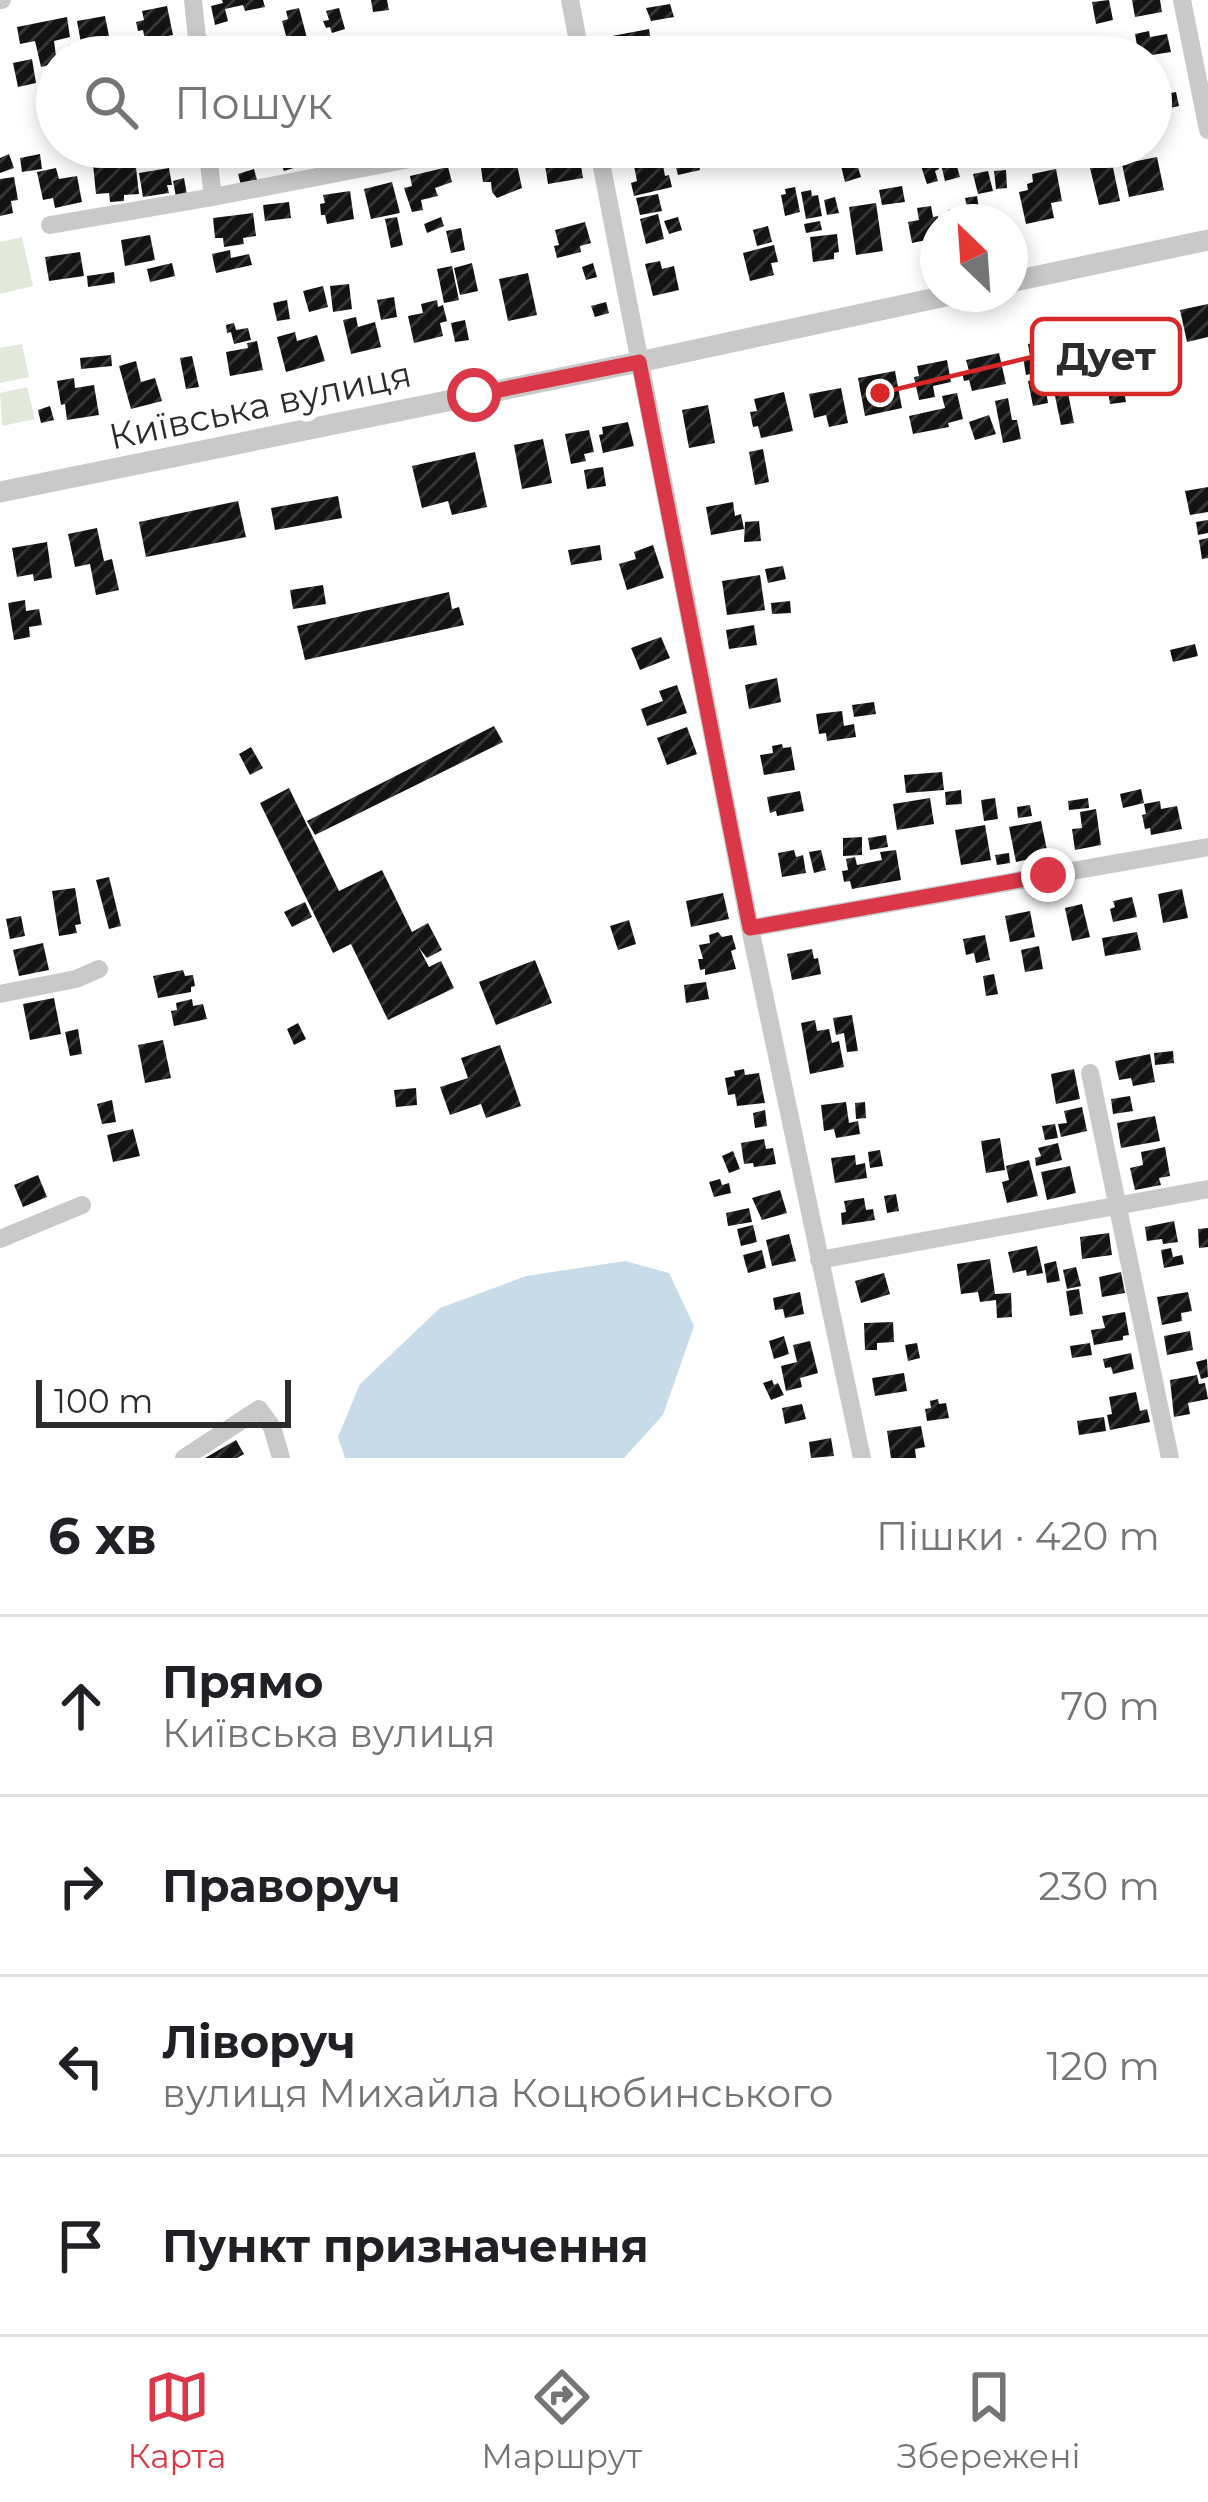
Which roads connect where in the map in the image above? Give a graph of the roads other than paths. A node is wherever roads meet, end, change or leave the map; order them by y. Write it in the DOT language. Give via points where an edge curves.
graph roads {
  1 [pos="193,0"];
  2 [pos="570,0"];
  3 [pos="1182,0"];
  4 [pos="197,36"];
  5 [pos="577,36"];
  6 [pos="1208,130"];
  7 [pos="210,168"];
  8 [pos="363,168"];
  9 [pos="602,168"];
  10 [pos="213,197"];
  11 [pos="50,225"];
  12 [pos="1208,240"];
  13 [pos="1028,278"];
  14 [pos="920,302"];
  15 [pos="639,362"];
  16 [pos="0,492"];
  17 [pos="1208,847"];
  18 [pos="750,928"];
  19 [pos="99,969"];
  20 [pos="0,994"];
  21 [pos="1090,1073"];
  22 [pos="1208,1189"];
  23 [pos="1117,1204"];
  24 [pos="82,1205"];
  25 [pos="0,1239"];
  26 [pos="819,1260"];
  27 [pos="184,1458"];
  28 [pos="281,1458"];
  29 [pos="862,1458"];
  30 [pos="1170,1458"];
  1 -- 4 [label="street"];
  2 -- 5 [label="street"];
  3 -- 6 [label="street"];
  7 -- 10 [label="street"];
  8 -- 10 [label="street"];
  9 -- 15 [label="street"];
  10 -- 11 [label="street"];
  12 -- 13 [label="street"];
  14 -- 15 [label="street, Київська вулиця"];
  15 -- 16 [label="street, Київська вулиця"];
  15 -- 18 [label="street"];
  17 -- 18 [label="street"];
  18 -- 26 [label="street"];
  19 -- 20 [label="street"];
  21 -- 23 [label="street"];
  22 -- 23 [label="street"];
  23 -- 26 [label="street"];
  23 -- 30 [label="street"];
  24 -- 25 [label="street"];
  26 -- 29 [label="street"];
  27 -- 28 [label="street" via="259,1408"];
}
